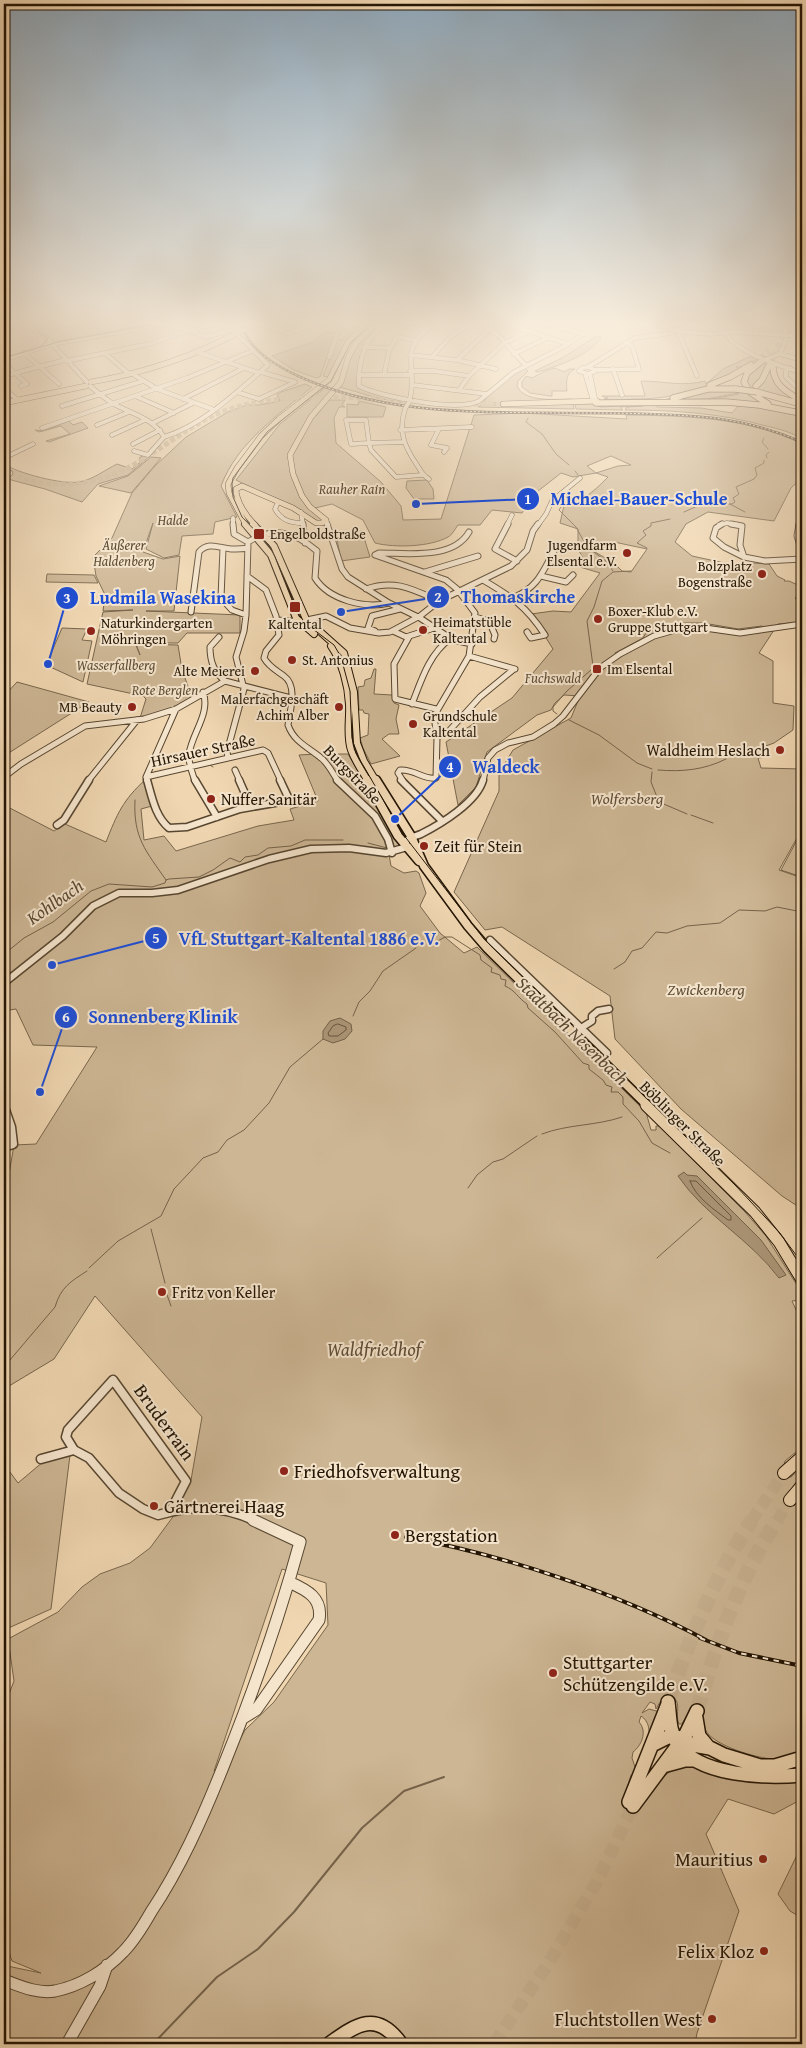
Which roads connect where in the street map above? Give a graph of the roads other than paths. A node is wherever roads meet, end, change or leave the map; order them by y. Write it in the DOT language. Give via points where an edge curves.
graph roads {
  1 [pos="67,420"];
  2 [pos="111,420"];
  3 [pos="145,420"];
  4 [pos="160,420"];
  5 [pos="196,420"];
  6 [pos="281,420"];
  7 [pos="310,420"];
  8 [pos="402,420"];
  9 [pos="153,423"];
  10 [pos="98,425"];
  11 [pos="472,427"];
  12 [pos="42,428"];
  13 [pos="439,429"];
  14 [pos="160,430"];
  15 [pos="400,430"];
  16 [pos="112,436"];
  17 [pos="164,437"];
  18 [pos="403,442"];
  19 [pos="370,443"];
  20 [pos="33,444"];
  21 [pos="133,444"];
  22 [pos="134,451"];
  23 [pos="444,452"];
  24 [pos="4,458"];
  25 [pos="4,469"];
  26 [pos="10,473"];
  27 [pos="422,475"];
  28 [pos="580,478"];
  29 [pos="429,479"];
  30 [pos="278,502"];
  31 [pos="301,512"];
  32 [pos="802,512"];
  33 [pos="512,515"];
  34 [pos="233,518"];
  35 [pos="302,523"];
  36 [pos="324,523"];
  37 [pos="469,532"];
  38 [pos="260,535"];
  39 [pos="248,542"];
  40 [pos="305,543"];
  41 [pos="223,548"];
  42 [pos="248,548"];
  43 [pos="554,551"];
  44 [pos="802,551"];
  45 [pos="478,556"];
  46 [pos="744,558"];
  47 [pos="802,559"];
  48 [pos="517,561"];
  49 [pos="425,572"];
  50 [pos="573,574"];
  51 [pos="247,576"];
  52 [pos="541,576"];
  53 [pos="483,580"];
  54 [pos="366,589"];
  55 [pos="458,591"];
  56 [pos="513,598"];
  57 [pos="439,601"];
  58 [pos="389,603"];
  59 [pos="400,609"];
  60 [pos="192,612"];
  61 [pos="246,616"];
  62 [pos="475,617"];
  63 [pos="276,618"];
  64 [pos="418,618"];
  65 [pos="287,621"];
  66 [pos="303,621"];
  67 [pos="802,624"];
  68 [pos="434,628"];
  69 [pos="390,632"];
  70 [pos="527,632"];
  71 [pos="219,637"];
  72 [pos="409,637"];
  73 [pos="450,639"];
  74 [pos="494,639"];
  75 [pos="472,644"];
  76 [pos="469,656"];
  77 [pos="225,680"];
  78 [pos="244,686"];
  79 [pos="203,692"];
  80 [pos="291,698"];
  81 [pos="412,704"];
  82 [pos="176,709"];
  83 [pos="436,709"];
  84 [pos="137,720"];
  85 [pos="437,738"];
  86 [pos="228,758"];
  87 [pos="192,767"];
  88 [pos="235,770"];
  89 [pos="4,777"];
  90 [pos="146,777"];
  91 [pos="251,807"];
  92 [pos="216,817"];
  93 [pos="441,820"];
  94 [pos="57,826"];
  95 [pos="413,844"];
  96 [pos="392,853"];
  97 [pos="468,926"];
  98 [pos="490,940"];
  99 [pos="501,958"];
  100 [pos="4,983"];
  101 [pos="609,1009"];
  102 [pos="568,1027"];
  103 [pos="580,1028"];
  104 [pos="606,1053"];
  105 [pos="4,1107"];
  106 [pos="4,1148"];
  107 [pos="802,1280"];
  108 [pos="802,1287"];
  109 [pos="74,1450"];
  110 [pos="802,1457"];
  111 [pos="41,1459"];
  112 [pos="784,1473"];
  113 [pos="802,1486"];
  114 [pos="790,1500"];
  115 [pos="170,1512"];
  116 [pos="290,1582"];
  117 [pos="243,1718"];
  118 [pos="678,1741"];
  119 [pos="652,1744"];
  120 [pos="710,1748"];
  121 [pos="802,1758"];
  122 [pos="694,1760"];
  123 [pos="661,1766"];
  124 [pos="802,1774"];
  125 [pos="107,1966"];
  126 [pos="4,1980"];
  127 [pos="67,2044"];
  128 [pos="328,2044"];
  129 [pos="401,2044"];
  1 -- 12 [label="street"];
  2 -- 10 [label="street"];
  3 -- 9 [label="street"];
  3 -- 16 [label="street"];
  4 -- 9 [label="street"];
  5 -- 17 [label="street"];
  6 -- 38 [label="main road" via="252,448 229,481 230,497 244,524"];
  7 -- 36 [label="main road" via="290,455 302,496"];
  8 -- 15 [label="street, bridge"];
  9 -- 14 [label="street"];
  11 -- 13 [label="street"];
  13 -- 15 [label="street"];
  13 -- 23 [label="street" via="431,445 446,448"];
  14 -- 17 [label="street"];
  14 -- 21 [label="street"];
  15 -- 18 [label="street"];
  17 -- 22 [label="street" via="148,455"];
  18 -- 19 [label="street"];
  18 -- 27 [label="street"];
  19 -- 19 [label="street" via="366,420 346,420 351,444"];
  19 -- 27 [label="street" via="373,453 396,478"];
  20 -- 24 [label="street"];
  25 -- 26 [label="main road"];
  27 -- 29 [label="street"];
  28 -- 48 [label="street" via="552,501 533,531 527,550"];
  30 -- 31 [label="main road"];
  30 -- 35 [label="street" via="275,509 279,516 290,522"];
  30 -- 38 [label="main road" via="245,487 236,489 236,495"];
  31 -- 35 [label="street"];
  31 -- 36 [label="main road" via="314,522"];
  32 -- 44 [label="street" via="796,532"];
  33 -- 48 [label="street" via="496,549"];
  34 -- 39 [label="street" via="234,534"];
  35 -- 40 [label="street"];
  36 -- 54 [label="street" via="335,543 343,572"];
  37 -- 49 [label="street" via="464,541 444,549 375,555"];
  38 -- 39 [label="street"];
  38 -- 40 [label="street" via="280,532"];
  38 -- 66 [label="main road"];
  38 -- 66 [label="main road" via="274,546"];
  39 -- 42 [label="street"];
  40 -- 58 [label="street" via="318,555 314,576 324,588 366,605"];
  41 -- 42 [label="street"];
  41 -- 60 [label="street" via="208,545 199,552"];
  41 -- 61 [label="street" via="221,598 240,615"];
  42 -- 51 [label="street"];
  43 -- 52 [label="street"];
  45 -- 49 [label="street"];
  46 -- 46 [label="street" via="740,545 742,526 719,524 713,538"];
  46 -- 47 [label="street" via="770,561"];
  48 -- 53 [label="street"];
  49 -- 55 [label="street" via="446,580"];
  50 -- 52 [label="street" via="566,582"];
  51 -- 61 [label="street"];
  51 -- 63 [label="street" via="266,590"];
  52 -- 56 [label="street" via="533,587"];
  53 -- 55 [label="street"];
  53 -- 56 [label="street"];
  54 -- 57 [label="street" via="379,584 398,583"];
  54 -- 58 [label="street"];
  55 -- 57 [label="street"];
  55 -- 62 [label="street" via="474,610"];
  56 -- 70 [label="street" via="531,614 545,635 531,638"];
  57 -- 64 [label="street"];
  58 -- 59 [label="street"];
  59 -- 64 [label="street"];
  59 -- 69 [label="street" via="371,617 368,628"];
  61 -- 78 [label="street" via="236,656"];
  62 -- 74 [label="street" via="489,621"];
  62 -- 75 [label="street"];
  63 -- 65 [label="street"];
  63 -- 80 [label="street, Burgstraße" via="278,638 264,658 289,681"];
  64 -- 68 [label="street"];
  64 -- 69 [label="street"];
  65 -- 66 [label="street"];
  65 -- 66 [label="street" via="289,616"];
  66 -- 69 [label="street" via="326,616 353,629"];
  66 -- 95 [label="main road, Böblinger Straße" via="337,653 347,692 352,750 386,816"];
  67 -- 93 [label="street" via="740,633 698,628 670,630 613,658 600,668 561,718 533,737 495,750 488,758 478,790 457,812"];
  68 -- 72 [label="street"];
  68 -- 73 [label="street"];
  69 -- 72 [label="street"];
  71 -- 77 [label="street" via="210,647 210,660 216,673"];
  72 -- 81 [label="street" via="394,664 395,697 398,701"];
  73 -- 75 [label="street"];
  73 -- 81 [label="street" via="445,641 429,665"];
  75 -- 76 [label="street"];
  76 -- 83 [label="street"];
  76 -- 85 [label="street" via="515,669 480,697 448,732"];
  77 -- 78 [label="street"];
  77 -- 79 [label="street"];
  78 -- 80 [label="street"];
  78 -- 86 [label="street"];
  79 -- 82 [label="street"];
  79 -- 87 [label="street" via="206,702 190,754"];
  80 -- 96 [label="street, Burgstraße" via="290,732 299,743 323,759 345,790 375,816"];
  81 -- 83 [label="street"];
  82 -- 84 [label="street"];
  82 -- 90 [label="street"];
  83 -- 85 [label="street"];
  84 -- 89 [label="street" via="86,726"];
  84 -- 94 [label="street" via="92,774"];
  85 -- 93 [label="street" via="436,778 430,779 407,768 398,773"];
  86 -- 87 [label="street, Hirsauer Straße"];
  86 -- 91 [label="street, Hirsauer Straße" via="266,751 288,797 284,802"];
  87 -- 90 [label="street, Hirsauer Straße"];
  87 -- 92 [label="street" via="205,803"];
  88 -- 91 [label="street"];
  90 -- 92 [label="street" via="157,814 169,828 187,827"];
  91 -- 92 [label="street"];
  93 -- 95 [label="street"];
  95 -- 96 [label="street"];
  95 -- 97 [label="main road, Böblinger Straße" via="424,866"];
  96 -- 100 [label="street" via="311,849 269,859 178,890 119,893 93,906"];
  97 -- 99 [label="main road, Böblinger Straße"];
  97 -- 108 [label="main road, Böblinger Straße" via="484,950 748,1209 783,1254"];
  98 -- 99 [label="street, Böblinger Straße"];
  99 -- 102 [label="main road, Böblinger Straße"];
  99 -- 103 [label="street, Böblinger Straße"];
  101 -- 103 [label="street" via="598,1011 592,1016 592,1021"];
  102 -- 103 [label="street"];
  102 -- 107 [label="main road, Böblinger Straße" via="755,1212 779,1242"];
  103 -- 104 [label="street, Böblinger Straße"];
  105 -- 106 [label="street" via="11,1127 12,1144"];
  109 -- 111 [label="street"];
  109 -- 115 [label="street" via="88,1458 130,1502 158,1515"];
  109 -- 115 [label="street, Bruderrain" via="66,1435 113,1380 186,1481"];
  110 -- 112 [label="highway"];
  113 -- 114 [label="highway"];
  115 -- 116 [label="street" via="202,1508 226,1510 300,1542"];
  116 -- 117 [label="street"];
  116 -- 117 [label="street" via="312,1592 318,1600 319,1620 256,1710"];
  117 -- 125 [label="street" via="186,1856 130,1945"];
  118 -- 119 [label="main road" via="663,1739"];
  118 -- 119 [label="main road" via="669,1699"];
  118 -- 120 [label="main road"];
  118 -- 120 [label="main road" via="696,1712 699,1736"];
  118 -- 122 [label="main road"];
  118 -- 123 [label="main road"];
  119 -- 123 [label="main road" via="631,1804"];
  120 -- 121 [label="main road" via="760,1766 775,1766"];
  122 -- 123 [label="main road"];
  122 -- 124 [label="main road" via="746,1775 775,1777"];
  125 -- 126 [label="street" via="69,1987 52,1992 36,1992"];
  125 -- 127 [label="street" via="99,1989 76,2023"];
  128 -- 129 [label="main road" via="358,2024 369,2022 384,2026"];
}
